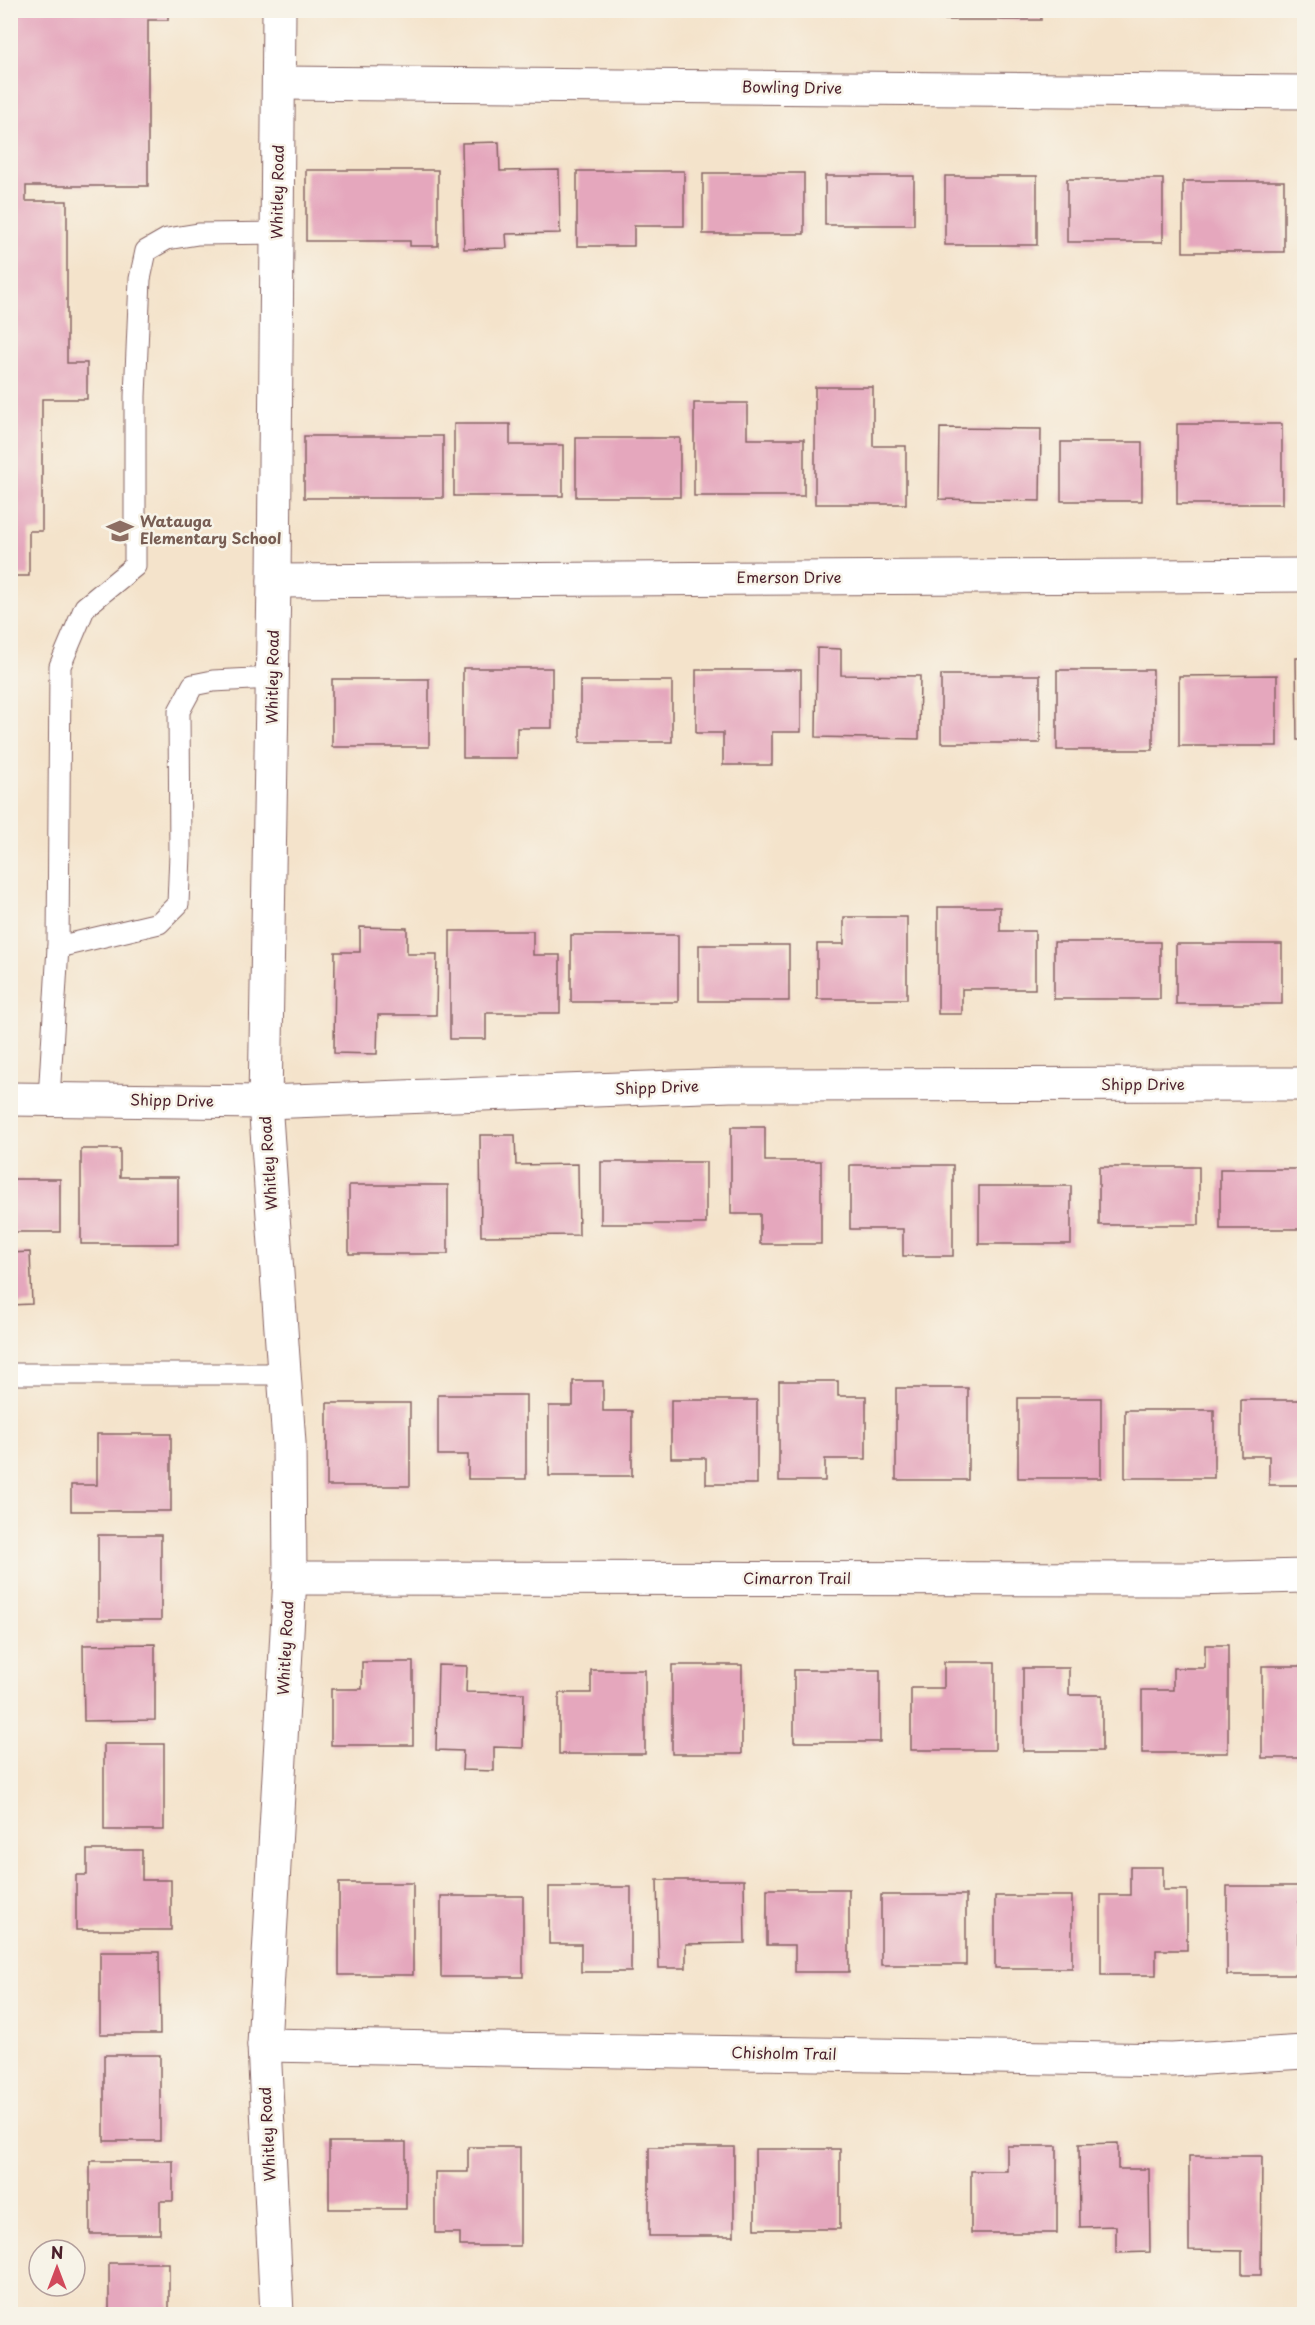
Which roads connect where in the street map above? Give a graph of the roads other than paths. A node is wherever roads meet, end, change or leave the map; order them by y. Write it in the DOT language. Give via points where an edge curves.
graph roads {
  1 [pos="279,10"];
  2 [pos="279,83"];
  3 [pos="1305,92"];
  4 [pos="278,233"];
  5 [pos="1305,575"];
  6 [pos="274,581"];
  7 [pos="273,678"];
  8 [pos="58,947"];
  9 [pos="1305,1084"];
  10 [pos="10,1099"];
  11 [pos="49,1099"];
  12 [pos="265,1102"];
  13 [pos="10,1374"];
  14 [pos="284,1374"];
  15 [pos="1305,1576"];
  16 [pos="290,1578"];
  17 [pos="264,2045"];
  18 [pos="1305,2052"];
  19 [pos="277,2314"];
  1 -- 2 [label="street, Whitley Road"];
  2 -- 3 [label="street, Bowling Drive"];
  2 -- 4 [label="street, Whitley Road"];
  4 -- 6 [label="street, Whitley Road"];
  4 -- 8 [label="lane" via="198,234 167,239 146,251 140,279 135,396 135,566 85,607 60,666"];
  5 -- 6 [label="street, Emerson Drive"];
  6 -- 7 [label="street, Whitley Road"];
  7 -- 8 [label="lane" via="193,685 179,711 178,904 159,924"];
  7 -- 12 [label="street, Whitley Road"];
  8 -- 11 [label="lane"];
  9 -- 12 [label="street, Shipp Drive" via="730,1085"];
  10 -- 11 [label="street, Shipp Drive"];
  11 -- 12 [label="street, Shipp Drive"];
  12 -- 14 [label="street, Whitley Road"];
  13 -- 14 [label="lane"];
  14 -- 16 [label="street, Whitley Road"];
  15 -- 16 [label="street, Cimarron Trail"];
  16 -- 17 [label="street, Whitley Road"];
  17 -- 18 [label="street, Chisholm Trail" via="1172,2060"];
  17 -- 19 [label="street, Whitley Road"];
}
